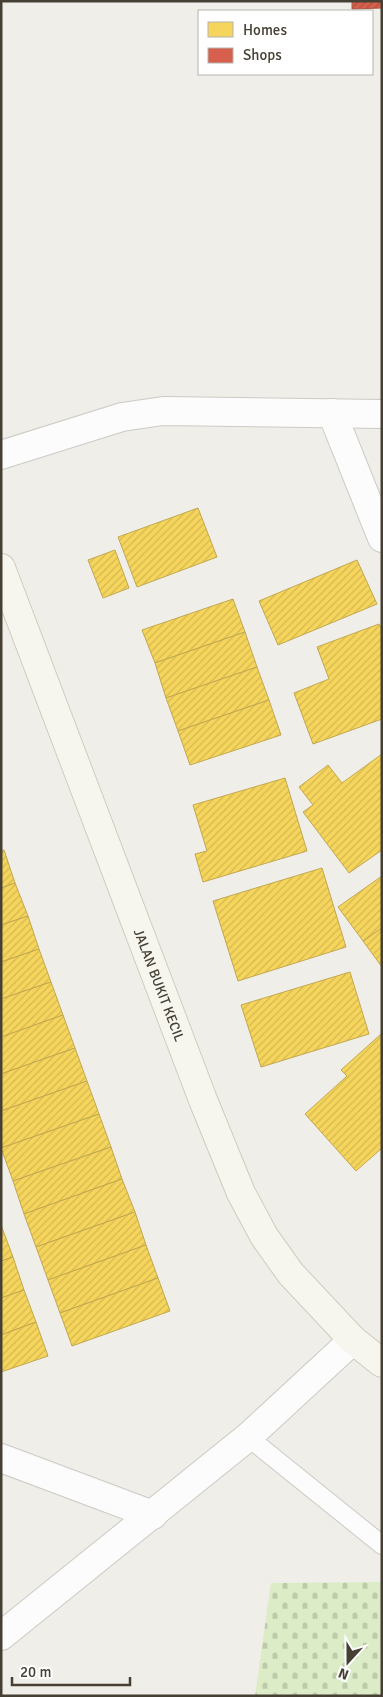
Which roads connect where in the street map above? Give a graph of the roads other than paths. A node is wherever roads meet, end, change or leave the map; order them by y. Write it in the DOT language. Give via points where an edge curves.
graph roads {
  1 [pos="332,413"];
  2 [pos="382,414"];
  3 [pos="1,455"];
  4 [pos="382,538"];
  5 [pos="1,568"];
  6 [pos="353,1340"];
  7 [pos="382,1363"];
  8 [pos="248,1438"];
  9 [pos="1,1458"];
  10 [pos="153,1515"];
  11 [pos="382,1545"];
  12 [pos="1,1636"];
  1 -- 2 [label="street"];
  1 -- 3 [label="street" via="163,411 122,417"];
  1 -- 4 [label="street"];
  5 -- 6 [label="main road, JALAN BUKIT KECIL" via="241,1193 264,1236 291,1274"];
  6 -- 7 [label="main road, JALAN BUKIT KECIL"];
  6 -- 8 [label="street"];
  8 -- 10 [label="street"];
  8 -- 11 [label="lane"];
  9 -- 10 [label="street"];
  10 -- 12 [label="street"];
}
